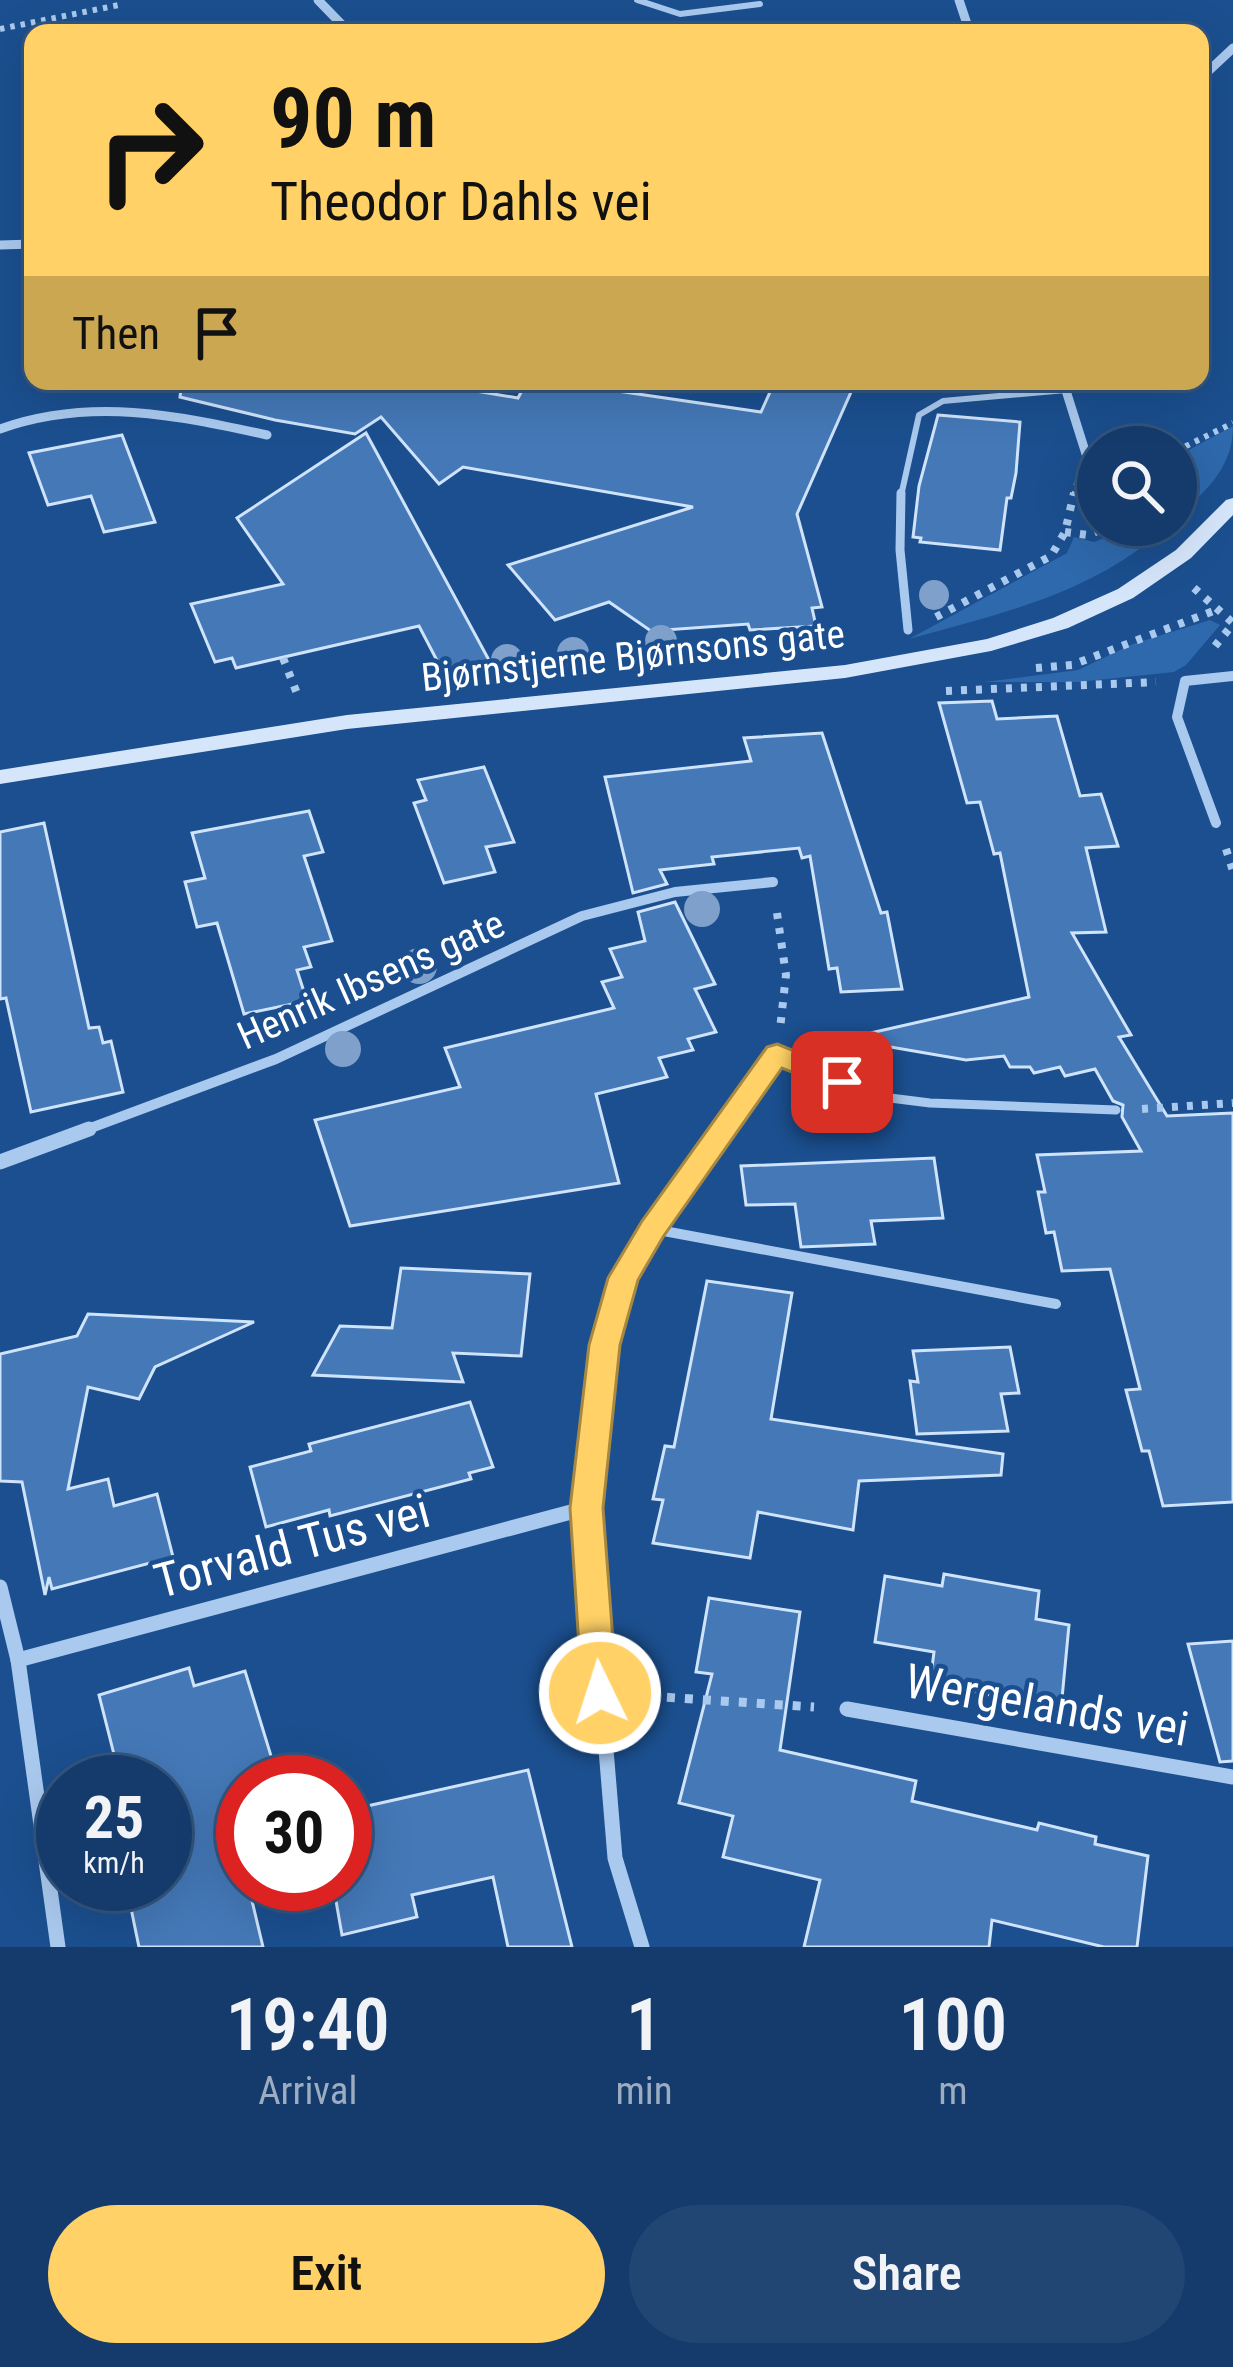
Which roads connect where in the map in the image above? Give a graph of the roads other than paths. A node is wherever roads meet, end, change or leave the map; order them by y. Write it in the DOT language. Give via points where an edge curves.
graph roads {
  1 [pos="317,0"];
  2 [pos="637,0"];
  3 [pos="760,4"];
  4 [pos="341,24"];
  5 [pos="1233,48"];
  6 [pos="1209,71"];
  7 [pos="1027,390"];
  8 [pos="1067,390"];
  9 [pos="1077,426"];
  10 [pos="0,429"];
  11 [pos="267,435"];
  12 [pos="1233,503"];
  13 [pos="908,630"];
  14 [pos="1233,676"];
  15 [pos="0,777"];
  16 [pos="1216,823"];
  17 [pos="773,882"];
  18 [pos="777,1054"];
  19 [pos="1116,1110"];
  20 [pos="0,1162"];
  21 [pos="652,1229"];
  22 [pos="1056,1304"];
  23 [pos="586,1508"];
  24 [pos="0,1587"];
  25 [pos="18,1660"];
  26 [pos="848,1709"];
  27 [pos="1233,1777"];
  28 [pos="58,1947"];
  29 [pos="641,1947"];
  1 -- 4 [label="street"];
  2 -- 3 [label="lane" via="666,13"];
  5 -- 6 [label="street"];
  7 -- 13 [label="lane" via="943,401 919,415 898,536"];
  8 -- 9 [label="street"];
  10 -- 11 [label="street" via="65,412 146,410"];
  12 -- 15 [label="main road, Bjørnstjerne Bjørnsons gate" via="1153,577 1070,618 989,645 840,672 286,731"];
  14 -- 16 [label="street" via="1185,681 1177,717"];
  17 -- 20 [label="street, Henrik Ibsens gate" via="675,892 582,916 276,1059"];
  18 -- 19 [label="lane" via="874,1096"];
  18 -- 21 [label="street"];
  21 -- 22 [label="lane"];
  21 -- 23 [label="street" via="623,1278 605,1345"];
  23 -- 25 [label="street, Torvald Tus vei"];
  23 -- 29 [label="street" via="616,1858"];
  24 -- 25 [label="street"];
  25 -- 28 [label="street"];
  26 -- 27 [label="street, Wergelands vei"];
}
